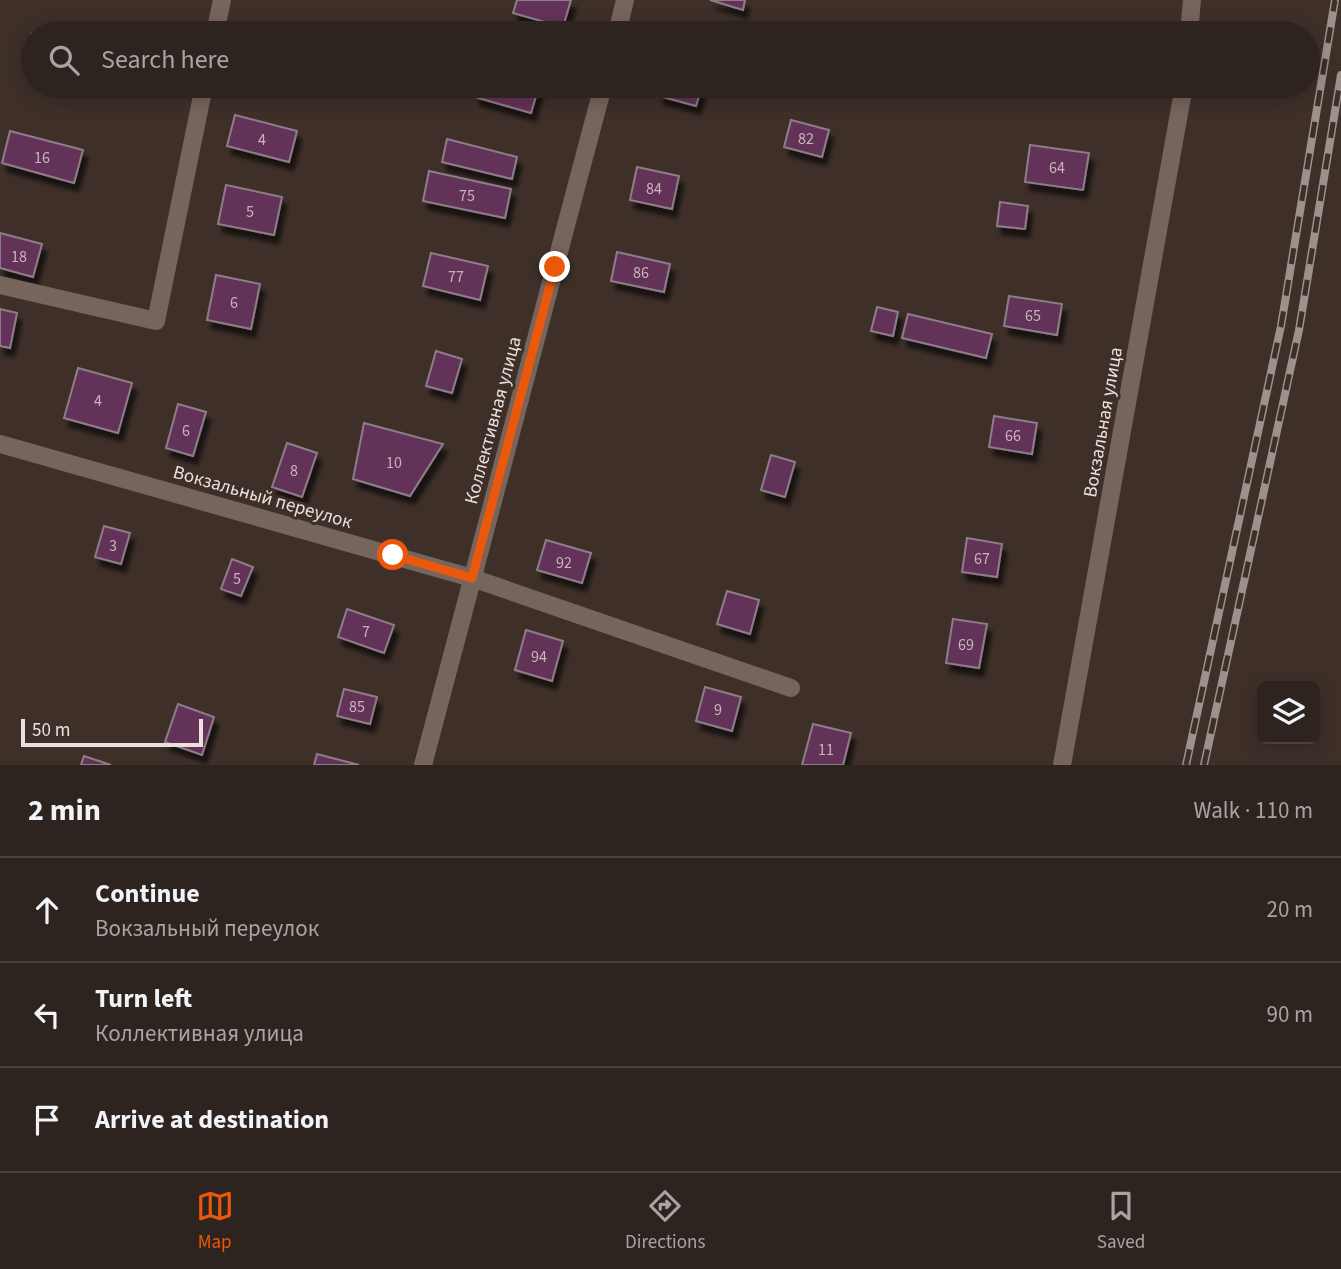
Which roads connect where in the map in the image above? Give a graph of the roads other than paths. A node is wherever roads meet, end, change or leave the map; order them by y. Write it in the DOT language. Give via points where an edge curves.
graph roads {
  1 [pos="222,0"];
  2 [pos="625,0"];
  3 [pos="1192,0"];
  4 [pos="218,21"];
  5 [pos="620,21"];
  6 [pos="1190,21"];
  7 [pos="202,98"];
  8 [pos="600,98"];
  9 [pos="1182,98"];
  10 [pos="0,285"];
  11 [pos="0,444"];
  12 [pos="472,578"];
  13 [pos="791,688"];
  14 [pos="424,765"];
  15 [pos="1062,765"];
  1 -- 4 [label="street"];
  2 -- 5 [label="street"];
  3 -- 6 [label="street"];
  7 -- 10 [label="street" via="156,321"];
  8 -- 12 [label="street, Коллективная улица"];
  9 -- 15 [label="street, Вокзальная улица"];
  11 -- 12 [label="street, Вокзальный переулок"];
  12 -- 13 [label="street, Вокзальный переулок"];
  12 -- 14 [label="street, Коллективная улица"];
}
